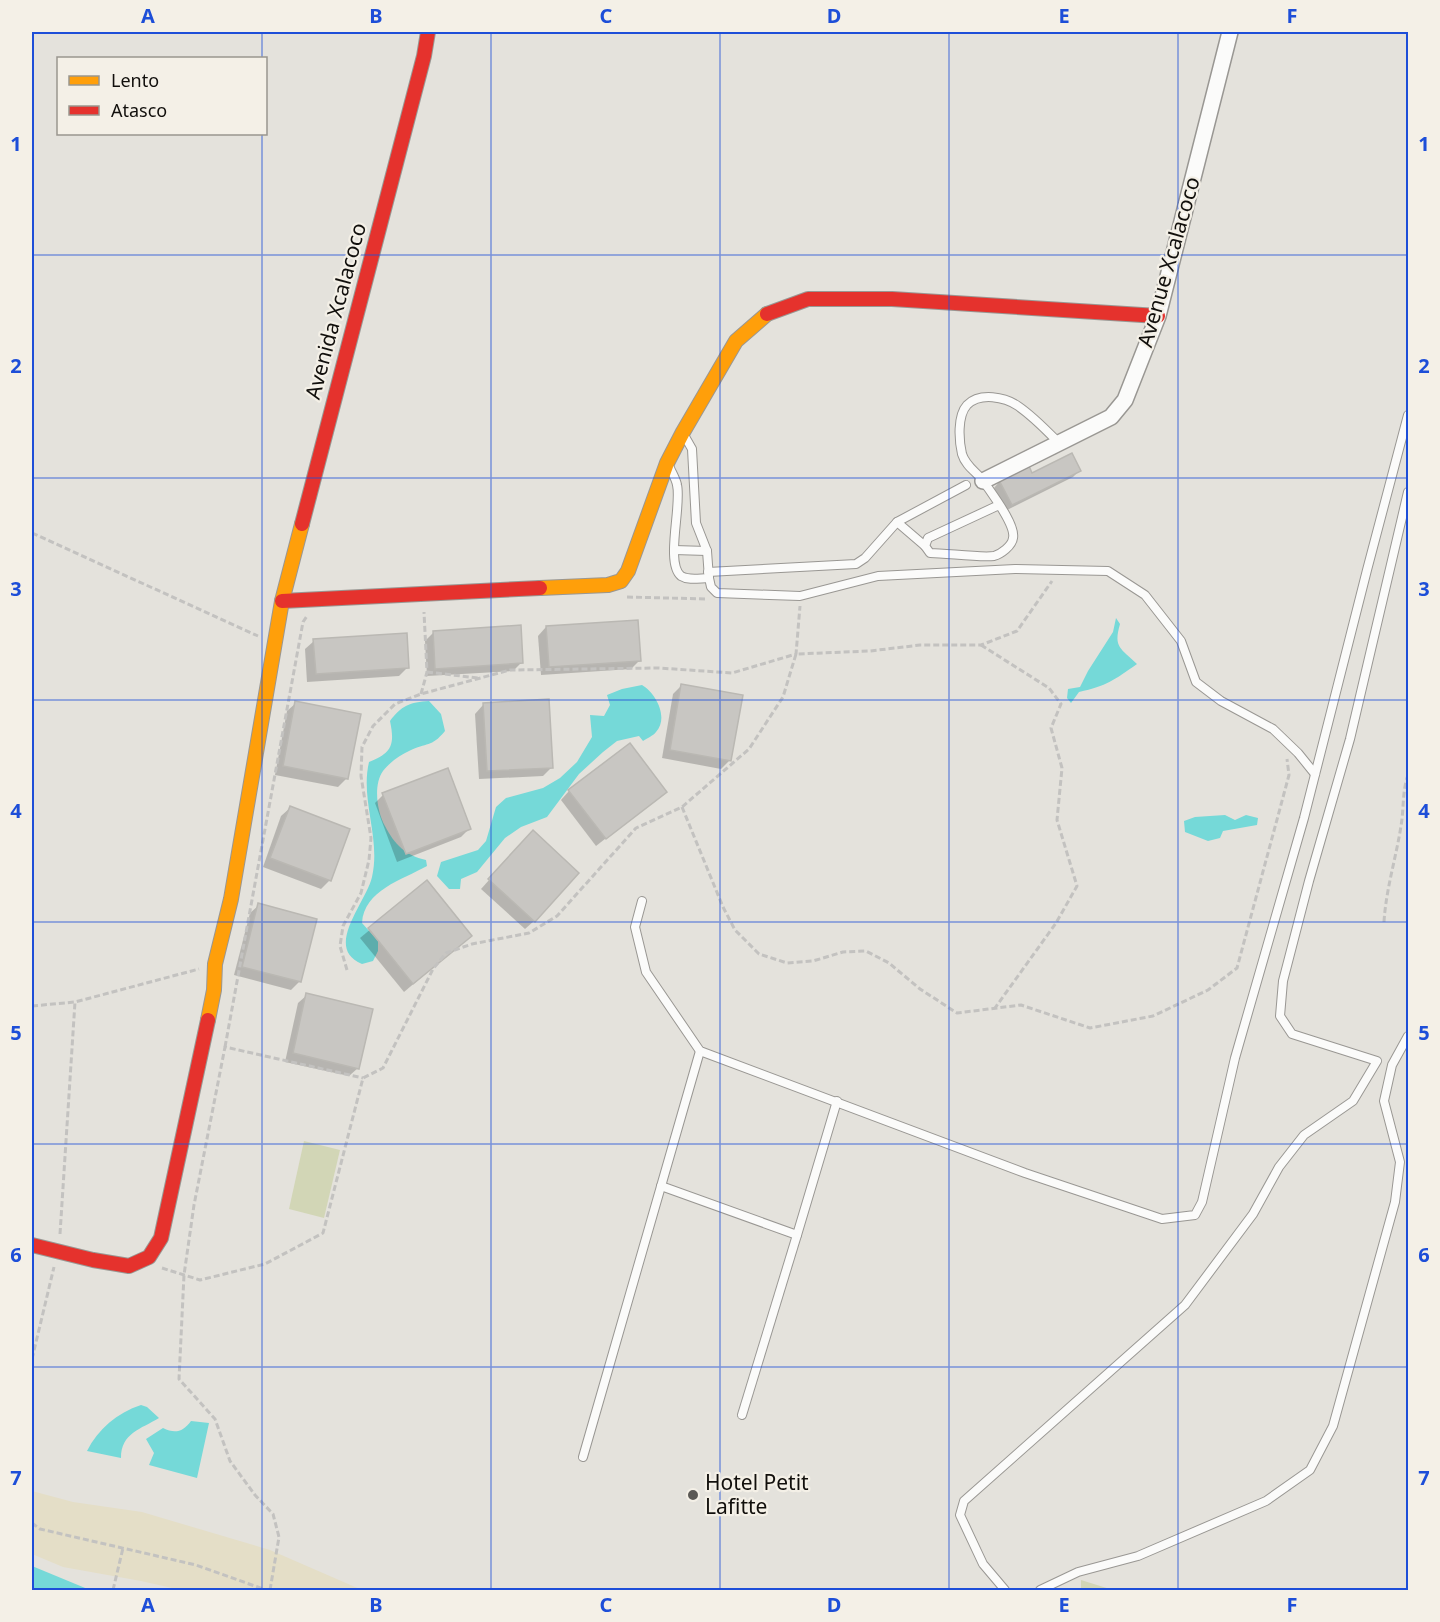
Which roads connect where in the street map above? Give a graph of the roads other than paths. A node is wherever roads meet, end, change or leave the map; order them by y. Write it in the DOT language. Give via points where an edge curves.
graph roads {
  1 [pos="428,32"];
  2 [pos="1230,32"];
  3 [pos="1158,316"];
  4 [pos="1408,416"];
  5 [pos="682,432"];
  6 [pos="1059,443"];
  7 [pos="667,464"];
  8 [pos="983,481"];
  9 [pos="966,485"];
  10 [pos="1408,492"];
  11 [pos="999,505"];
  12 [pos="897,522"];
  13 [pos="925,546"];
  14 [pos="674,550"];
  15 [pos="707,551"];
  16 [pos="708,575"];
  17 [pos="282,601"];
  18 [pos="1315,774"];
  19 [pos="642,901"];
  20 [pos="1408,1036"];
  21 [pos="700,1051"];
  22 [pos="1377,1061"];
  23 [pos="1392,1065"];
  24 [pos="837,1101"];
  25 [pos="661,1186"];
  26 [pos="797,1235"];
  27 [pos="32,1245"];
  28 [pos="742,1415"];
  29 [pos="583,1457"];
  30 [pos="1005,1590"];
  31 [pos="1040,1590"];
  1 -- 17 [label="street, Avenida Xcalacoco"];
  2 -- 3 [label="street, Avenue Xcalacoco"];
  3 -- 5 [label="street" via="892,299 808,299 767,314 736,341"];
  3 -- 6 [label="street, Avenue Xcalacoco" via="1125,400 1111,417"];
  4 -- 18 [label="lane"];
  5 -- 7 [label="street"];
  5 -- 15 [label="lane" via="692,448 696,523"];
  6 -- 8 [label="street, Avenue Xcalacoco"];
  6 -- 8 [label="lane" via="1014,403 981,398 967,405 960,420 965,460"];
  7 -- 14 [label="lane" via="677,484"];
  7 -- 17 [label="street" via="621,581 608,585"];
  8 -- 11 [label="lane"];
  9 -- 12 [label="lane"];
  10 -- 22 [label="lane" via="1350,739 1283,981 1280,1016 1292,1034"];
  11 -- 13 [label="lane" via="928,538"];
  11 -- 13 [label="lane" via="1012,526 1013,539 1007,549 994,556 930,552"];
  12 -- 13 [label="lane"];
  12 -- 16 [label="lane" via="856,564"];
  14 -- 15 [label="lane"];
  14 -- 16 [label="lane" via="681,576 690,579"];
  15 -- 16 [label="lane"];
  16 -- 18 [label="lane" via="717,593 800,596 878,576 1015,569 1108,571 1144,595 1181,641 1196,682 1221,701 1273,729"];
  17 -- 27 [label="street, Avenida Xcalacoco" via="231,899 215,964 214,990 161,1238 149,1257 129,1266"];
  18 -- 24 [label="lane" via="1235,1058 1202,1202 1195,1215 1162,1219 1025,1173"];
  19 -- 21 [label="lane" via="635,927 645,972"];
  20 -- 23 [label="lane"];
  21 -- 24 [label="lane"];
  21 -- 25 [label="lane"];
  22 -- 23 [label="lane"];
  22 -- 30 [label="lane" via="1353,1101 1304,1135 1279,1167 1253,1214 1185,1305 964,1501 960,1515 983,1564"];
  23 -- 31 [label="lane" via="1384,1101 1400,1162 1395,1202 1333,1426 1310,1470 1266,1501 1138,1556 1078,1572"];
  24 -- 26 [label="lane"];
  25 -- 26 [label="lane"];
  25 -- 29 [label="lane"];
  26 -- 28 [label="lane"];
}
